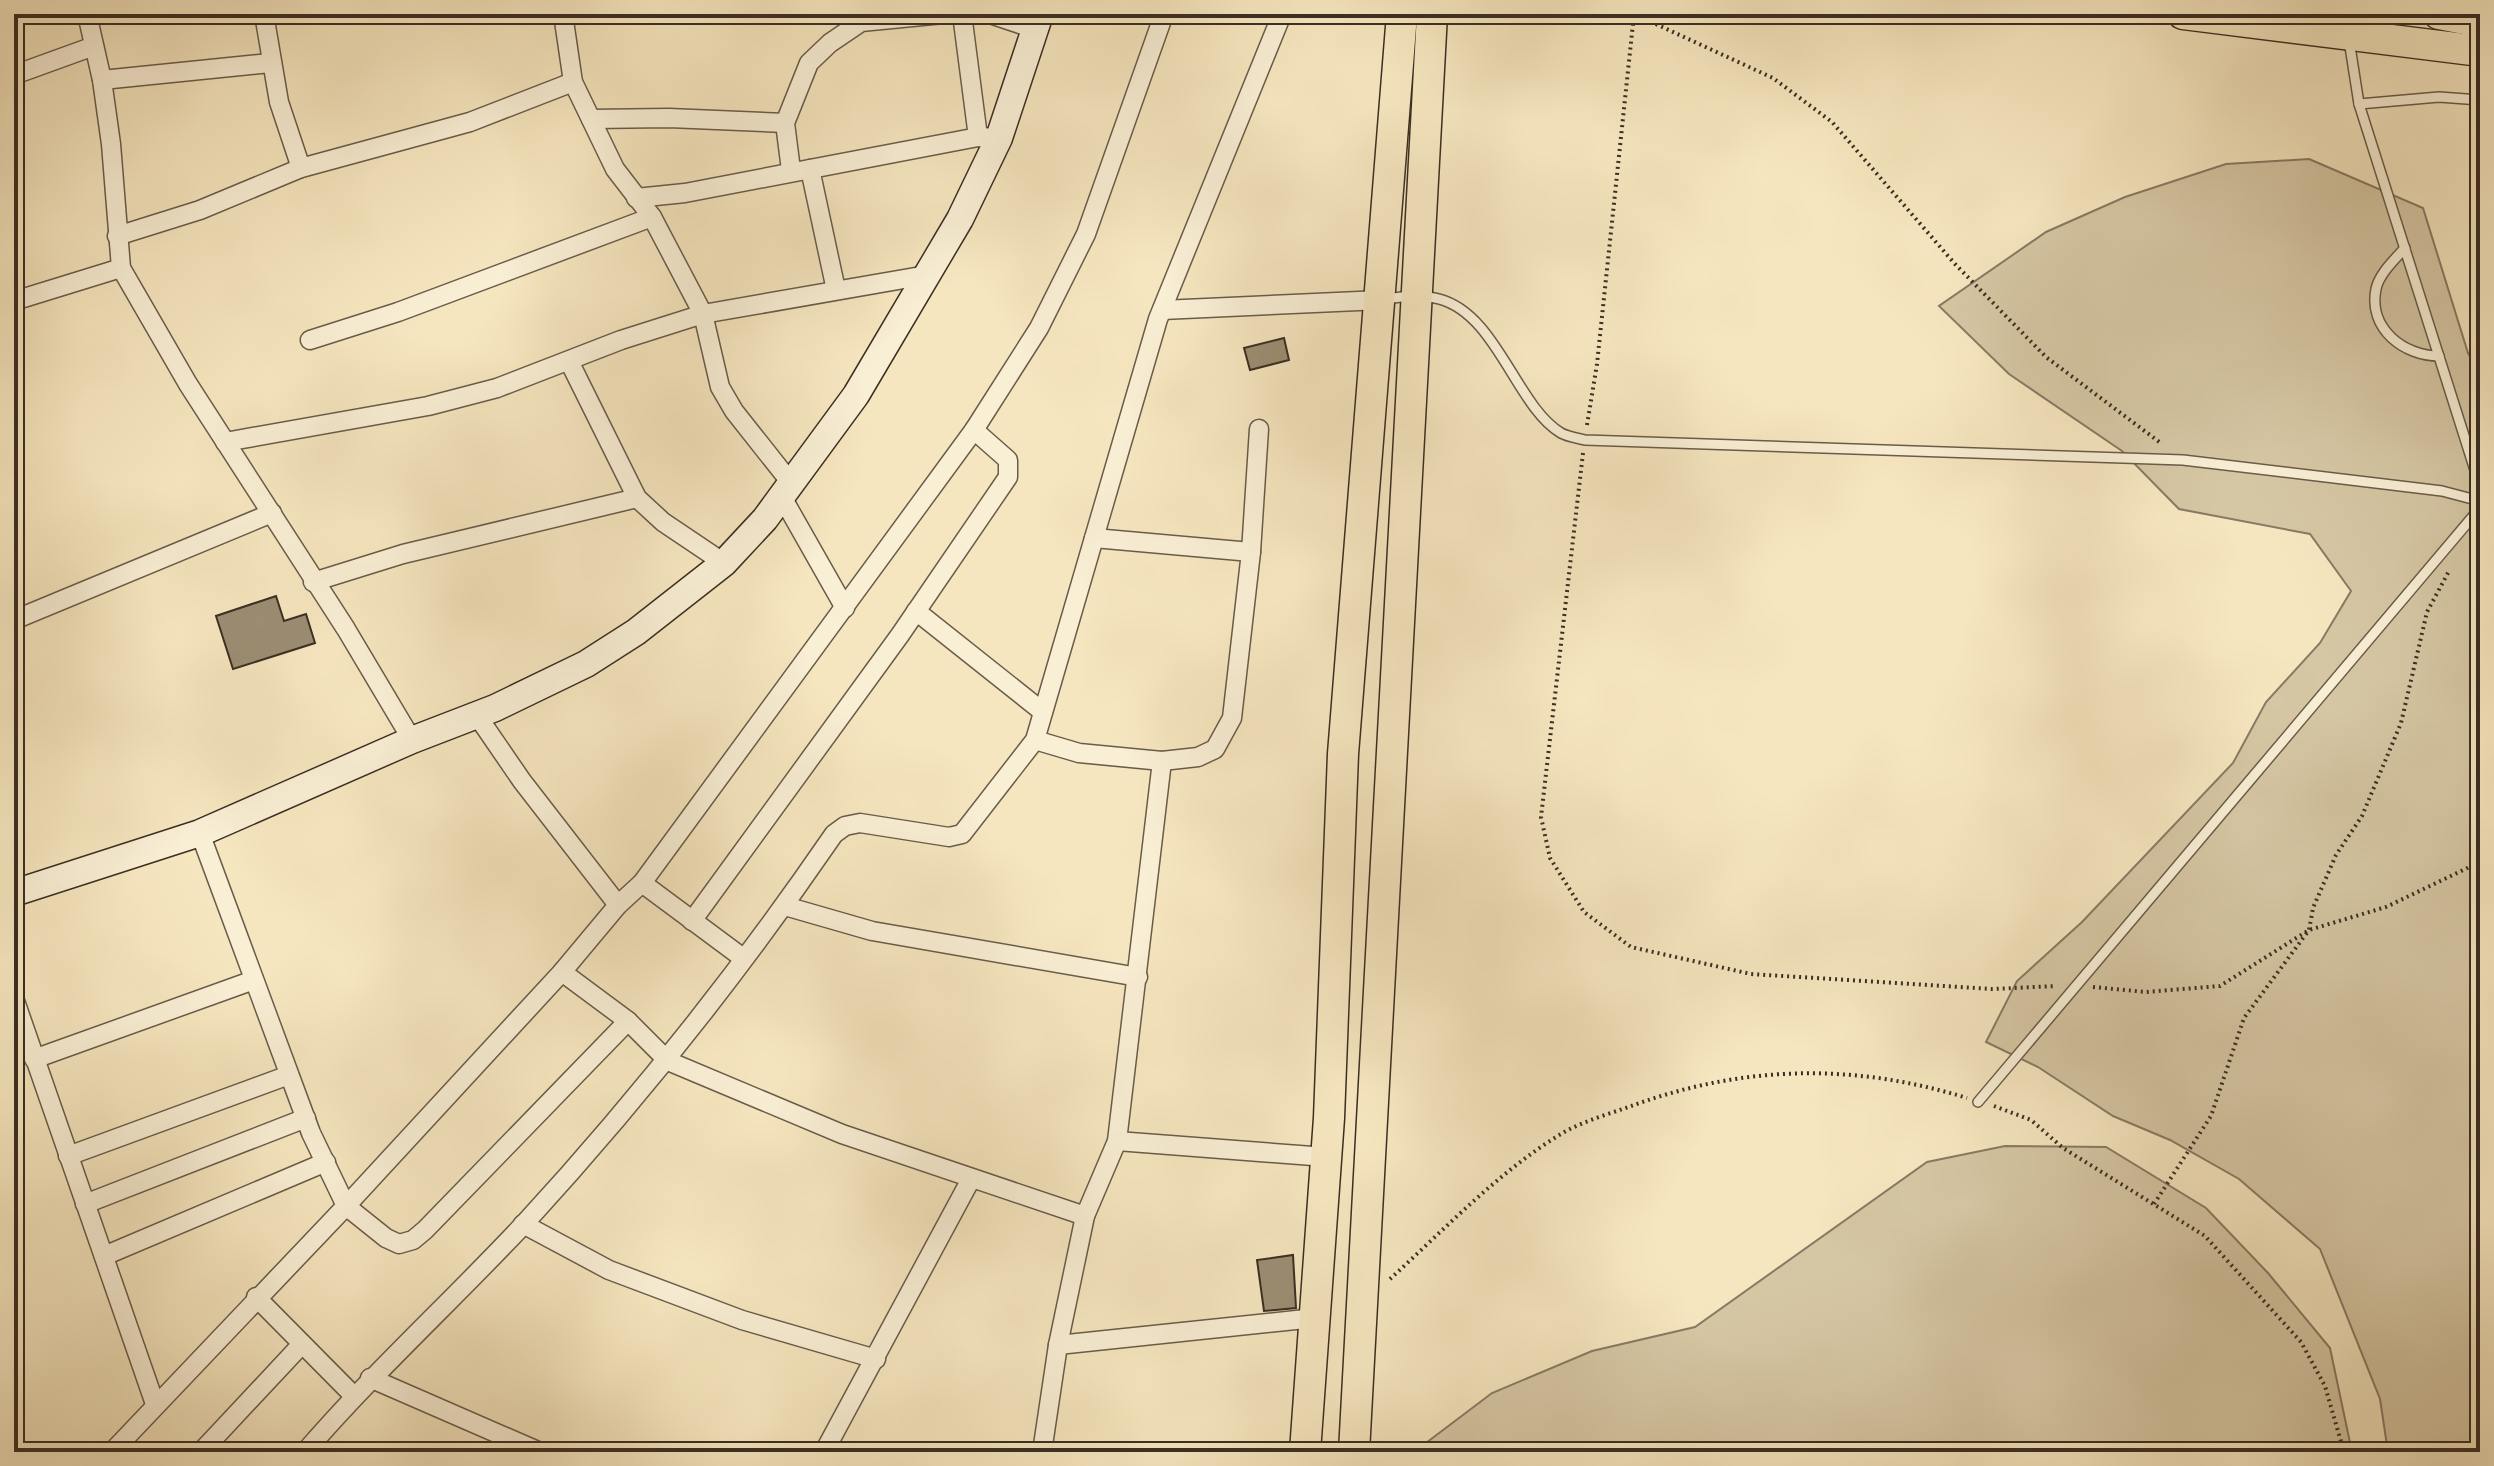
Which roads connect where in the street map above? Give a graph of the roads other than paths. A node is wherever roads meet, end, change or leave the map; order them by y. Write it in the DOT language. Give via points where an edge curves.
graph roads {
  1 [pos="87,14"];
  2 [pos="264,14"];
  3 [pos="563,14"];
  4 [pos="943,14"];
  5 [pos="962,14"];
  6 [pos="990,14"];
  7 [pos="1164,14"];
  8 [pos="1282,14"];
  9 [pos="1402,14"];
  10 [pos="1432,14"];
  11 [pos="2183,14"];
  12 [pos="2439,14"];
  13 [pos="860,18"];
  14 [pos="2476,19"];
  15 [pos="1038,22"];
  16 [pos="2348,37"];
  17 [pos="94,46"];
  18 [pos="2480,51"];
  19 [pos="270,63"];
  20 [pos="14,75"];
  21 [pos="102,80"];
  22 [pos="573,82"];
  23 [pos="2480,100"];
  24 [pos="2359,104"];
  25 [pos="591,119"];
  26 [pos="785,123"];
  27 [pos="988,138"];
  28 [pos="301,168"];
  29 [pos="810,169"];
  30 [pos="791,170"];
  31 [pos="636,198"];
  32 [pos="652,217"];
  33 [pos="117,236"];
  34 [pos="2405,248"];
  35 [pos="121,268"];
  36 [pos="927,275"];
  37 [pos="836,290"];
  38 [pos="1418,295"];
  39 [pos="1381,300"];
  40 [pos="14,301"];
  41 [pos="1162,310"];
  42 [pos="703,314"];
  43 [pos="310,340"];
  44 [pos="2439,356"];
  45 [pos="570,363"];
  46 [pos="1259,429"];
  47 [pos="974,430"];
  48 [pos="225,442"];
  49 [pos="2480,486"];
  50 [pos="786,490"];
  51 [pos="637,498"];
  52 [pos="2480,501"];
  53 [pos="2480,508"];
  54 [pos="272,513"];
  55 [pos="1094,538"];
  56 [pos="1251,552"];
  57 [pos="724,563"];
  58 [pos="313,582"];
  59 [pos="845,608"];
  60 [pos="916,611"];
  61 [pos="14,620"];
  62 [pos="1043,712"];
  63 [pos="476,714"];
  64 [pos="412,740"];
  65 [pos="1035,740"];
  66 [pos="1162,761"];
  67 [pos="200,833"];
  68 [pos="642,883"];
  69 [pos="14,893"];
  70 [pos="618,905"];
  71 [pos="785,906"];
  72 [pos="692,921"];
  73 [pos="743,958"];
  74 [pos="562,972"];
  75 [pos="1138,977"];
  76 [pos="254,980"];
  77 [pos="14,998"];
  78 [pos="628,1021"];
  79 [pos="34,1059"];
  80 [pos="668,1061"];
  81 [pos="289,1075"];
  82 [pos="1978,1102"];
  83 [pos="306,1118"];
  84 [pos="1117,1141"];
  85 [pos="68,1156"];
  86 [pos="1326,1157"];
  87 [pos="326,1162"];
  88 [pos="971,1179"];
  89 [pos="85,1204"];
  90 [pos="346,1206"];
  91 [pos="1085,1216"];
  92 [pos="523,1224"];
  93 [pos="104,1256"];
  94 [pos="256,1297"];
  95 [pos="1315,1318"];
  96 [pos="302,1344"];
  97 [pos="1058,1345"];
  98 [pos="876,1359"];
  99 [pos="370,1378"];
  100 [pos="354,1396"];
  101 [pos="155,1404"];
  102 [pos="112,1452"];
  103 [pos="201,1452"];
  104 [pos="305,1452"];
  105 [pos="540,1452"];
  106 [pos="824,1452"];
  107 [pos="1042,1452"];
  108 [pos="1305,1452"];
  109 [pos="1354,1452"];
  1 -- 17 [label="street"];
  2 -- 19 [label="street"];
  3 -- 22 [label="street"];
  4 -- 13 [label="street"];
  5 -- 27 [label="street"];
  6 -- 15 [label="street"];
  7 -- 47 [label="street" via="1086,234 1039,328"];
  8 -- 41 [label="street"];
  9 -- 39 [label="main road"];
  10 -- 38 [label="main road"];
  11 -- 16 [label="main road"];
  12 -- 14 [label="main road"];
  13 -- 26 [label="street" via="809,63"];
  15 -- 27 [label="street"];
  16 -- 18 [label="main road"];
  16 -- 24 [label="lane"];
  17 -- 20 [label="street"];
  17 -- 21 [label="street"];
  19 -- 21 [label="street"];
  19 -- 28 [label="street"];
  21 -- 33 [label="street"];
  22 -- 25 [label="street"];
  22 -- 28 [label="street" via="470,122"];
  23 -- 24 [label="lane" via="2439,97"];
  24 -- 34 [label="lane"];
  25 -- 26 [label="street"];
  25 -- 31 [label="street"];
  26 -- 30 [label="street"];
  27 -- 29 [label="street"];
  27 -- 36 [label="street" via="960,219"];
  28 -- 33 [label="street" via="200,210"];
  29 -- 30 [label="street"];
  29 -- 37 [label="street"];
  30 -- 31 [label="street"];
  31 -- 32 [label="street"];
  32 -- 42 [label="street"];
  32 -- 43 [label="street"];
  33 -- 35 [label="street"];
  34 -- 44 [label="lane"];
  34 -- 44 [label="lane" via="2376,288 2377,307 2387,335 2403,349"];
  35 -- 40 [label="street"];
  35 -- 48 [label="street"];
  36 -- 37 [label="street"];
  36 -- 50 [label="street" via="856,395"];
  37 -- 42 [label="street"];
  38 -- 39 [label="lane"];
  38 -- 52 [label="lane" via="1463,310 1561,433 1585,440 2183,460 2442,491"];
  38 -- 109 [label="main road"];
  39 -- 41 [label="street"];
  39 -- 86 [label="main road" via="1343,754"];
  41 -- 55 [label="street"];
  42 -- 45 [label="street"];
  42 -- 50 [label="street" via="720,387"];
  44 -- 49 [label="lane"];
  45 -- 48 [label="street" via="428,406"];
  45 -- 51 [label="street"];
  46 -- 56 [label="street"];
  47 -- 59 [label="street"];
  47 -- 60 [label="street" via="1008,460 1008,477"];
  48 -- 54 [label="street"];
  50 -- 57 [label="street"];
  50 -- 59 [label="street"];
  51 -- 57 [label="street"];
  51 -- 58 [label="street" via="403,554"];
  53 -- 82 [label="lane"];
  54 -- 58 [label="street"];
  54 -- 61 [label="street"];
  55 -- 56 [label="street"];
  55 -- 62 [label="street"];
  56 -- 66 [label="street" via="1232,718 1215,749 1198,757"];
  57 -- 63 [label="street" via="586,664"];
  58 -- 64 [label="street"];
  59 -- 68 [label="street"];
  60 -- 62 [label="street"];
  60 -- 72 [label="street"];
  62 -- 65 [label="street"];
  63 -- 64 [label="street"];
  63 -- 70 [label="street"];
  64 -- 67 [label="street"];
  65 -- 66 [label="street" via="1079,753"];
  65 -- 71 [label="street" via="962,834 949,837 860,823 845,826"];
  66 -- 75 [label="street"];
  67 -- 69 [label="street"];
  67 -- 76 [label="street"];
  68 -- 70 [label="street"];
  68 -- 72 [label="street"];
  70 -- 74 [label="street"];
  71 -- 73 [label="street"];
  71 -- 75 [label="street" via="898,936"];
  72 -- 73 [label="street"];
  73 -- 80 [label="street"];
  74 -- 78 [label="street"];
  74 -- 90 [label="street"];
  75 -- 84 [label="street"];
  76 -- 79 [label="street"];
  76 -- 81 [label="street"];
  77 -- 79 [label="street"];
  78 -- 80 [label="street"];
  78 -- 90 [label="street" via="413,1240 399,1244 386,1238"];
  79 -- 85 [label="street"];
  80 -- 88 [label="street" via="842,1134"];
  80 -- 92 [label="street"];
  81 -- 83 [label="street"];
  81 -- 85 [label="street"];
  83 -- 87 [label="street"];
  83 -- 89 [label="street"];
  84 -- 86 [label="street"];
  84 -- 91 [label="street"];
  85 -- 89 [label="street"];
  86 -- 95 [label="main road"];
  87 -- 90 [label="street"];
  87 -- 93 [label="street"];
  88 -- 91 [label="street"];
  88 -- 98 [label="street"];
  89 -- 93 [label="street"];
  90 -- 94 [label="street"];
  91 -- 97 [label="street"];
  92 -- 98 [label="street" via="609,1270 742,1320"];
  92 -- 99 [label="street"];
  93 -- 101 [label="street"];
  94 -- 96 [label="street"];
  94 -- 101 [label="street"];
  95 -- 97 [label="street"];
  95 -- 108 [label="main road"];
  96 -- 100 [label="street"];
  96 -- 103 [label="street"];
  97 -- 107 [label="street"];
  98 -- 106 [label="street"];
  99 -- 100 [label="street"];
  99 -- 105 [label="street"];
  100 -- 104 [label="street"];
  101 -- 102 [label="street"];
}
